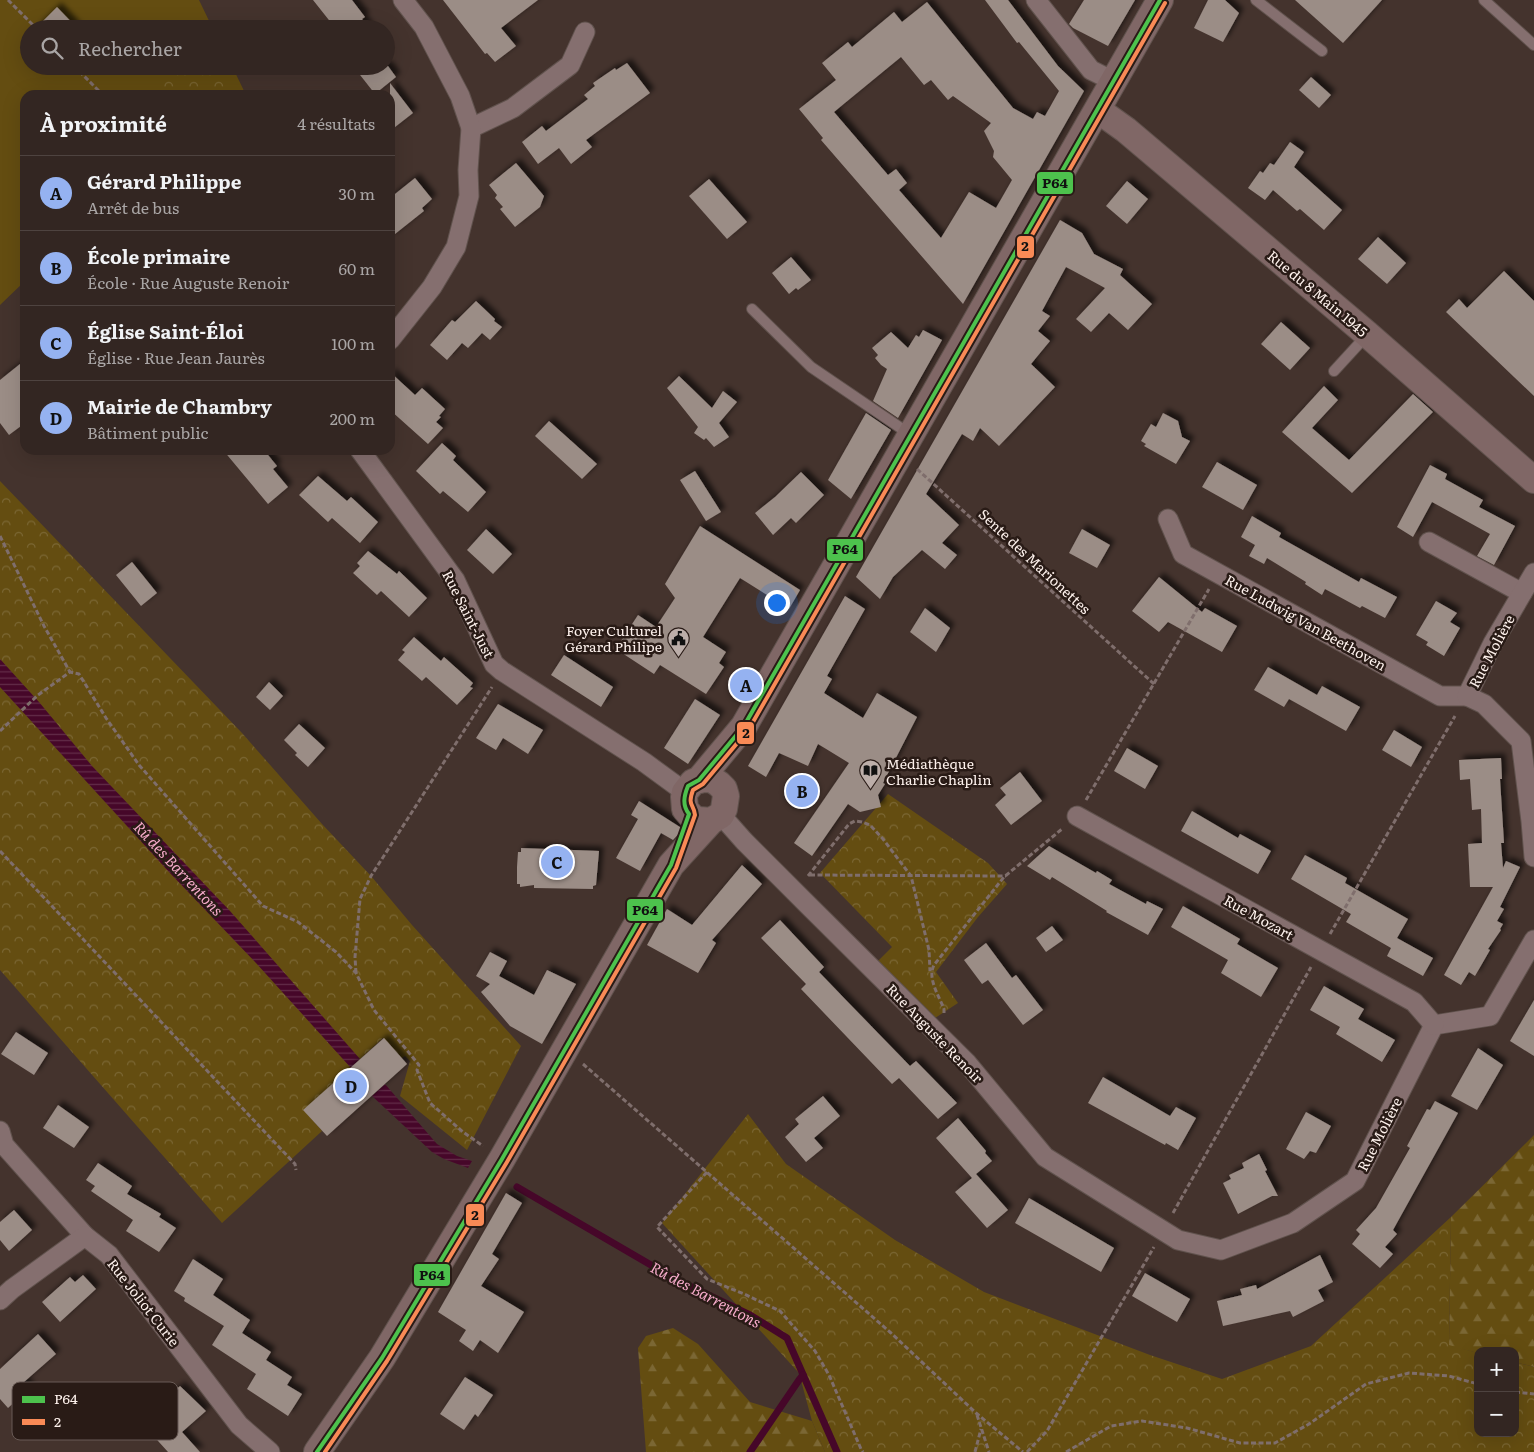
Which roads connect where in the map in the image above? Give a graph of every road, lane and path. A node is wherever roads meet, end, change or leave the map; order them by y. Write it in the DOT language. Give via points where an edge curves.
graph roads {
  1 [pos="8,0"];
  2 [pos="403,0"];
  3 [pos="1036,0"];
  4 [pos="1160,0"];
  5 [pos="1256,0"];
  6 [pos="1484,0"];
  7 [pos="28,20"];
  8 [pos="585,32"];
  9 [pos="1534,45"];
  10 [pos="1322,51"];
  11 [pos="83,75"];
  12 [pos="1113,81"];
  13 [pos="98,90"];
  14 [pos="1098,110"];
  15 [pos="470,128"];
  16 [pos="752,309"];
  17 [pos="395,334"];
  18 [pos="1367,334"];
  19 [pos="1334,371"];
  20 [pos="906,445"];
  21 [pos="364,455"];
  22 [pos="1534,480"];
  23 [pos="1168,518"];
  24 [pos="0,536"];
  25 [pos="1429,542"];
  26 [pos="1534,573"];
  27 [pos="1522,593"];
  28 [pos="70,672"];
  29 [pos="502,672"];
  30 [pos="1154,684"];
  31 [pos="1467,696"];
  32 [pos="744,726"];
  33 [pos="0,731"];
  34 [pos="701,804"];
  35 [pos="1077,816"];
  36 [pos="1533,821"];
  37 [pos="0,852"];
  38 [pos="1534,857"];
  39 [pos="809,875"];
  40 [pos="911,876"];
  41 [pos="1006,876"];
  42 [pos="796,893"];
  43 [pos="1534,940"];
  44 [pos="1320,950"];
  45 [pos="356,973"];
  46 [pos="931,976"];
  47 [pos="1434,1025"];
  48 [pos="566,1049"];
  49 [pos="0,1131"];
  50 [pos="502,1159"];
  51 [pos="296,1170"];
  52 [pos="707,1172"];
  53 [pos="1163,1231"];
  54 [pos="85,1236"];
  55 [pos="0,1300"];
  56 [pos="1474,1383"];
  57 [pos="1519,1392"];
  58 [pos="1534,1394"];
  59 [pos="976,1413"];
  60 [pos="982,1429"];
  61 [pos="270,1452"];
  62 [pos="317,1452"];
  63 [pos="863,1452"];
  64 [pos="975,1452"];
  65 [pos="989,1452"];
  66 [pos="1025,1452"];
  67 [pos="1066,1452"];
  1 -- 7 [label="path"];
  2 -- 15 [label="street" via="424,27 460,96"];
  3 -- 12 [label="street" via="1090,70"];
  4 -- 12 [label="main road"];
  5 -- 10 [label="lane"];
  6 -- 9 [label="lane"];
  8 -- 15 [label="street" via="570,65 513,108"];
  11 -- 13 [label="path"];
  12 -- 14 [label="main road"];
  14 -- 18 [label="main road, Rue du 8 Main 1945" via="1126,130"];
  14 -- 20 [label="main road"];
  15 -- 17 [label="street" via="469,196 456,247 432,287"];
  16 -- 20 [label="lane" via="811,367"];
  18 -- 19 [label="lane"];
  18 -- 22 [label="main road, Rue du 8 Main 1945"];
  20 -- 30 [label="path, Sente des Marionettes"];
  20 -- 32 [label="main road"];
  21 -- 29 [label="street, Rue Saint-Just" via="455,580 494,664"];
  23 -- 31 [label="street, Rue Ludwig Van Beethoven" via="1183,554 1440,696"];
  24 -- 28 [label="path"];
  25 -- 27 [label="street"];
  26 -- 27 [label="street, Rue Molière"];
  27 -- 31 [label="street, Rue Molière"];
  28 -- 33 [label="path" via="38,695"];
  28 -- 45 [label="path" via="79,674 139,765 263,906 298,922 336,952"];
  29 -- 34 [label="street, Rue Saint-Just" via="636,757"];
  29 -- 45 [label="path" via="371,876 360,899"];
  31 -- 36 [label="street, Rue Molière" via="1484,704 1521,741"];
  31 -- 44 [label="path"];
  32 -- 34 [label="main road"];
  32 -- 34 [label="main road" via="724,790 706,778"];
  34 -- 42 [label="street, Rue Auguste Renoir"];
  34 -- 48 [label="main road" via="671,865"];
  35 -- 44 [label="street, Rue Mozart"];
  36 -- 38 [label="street, Rue Molière"];
  37 -- 51 [label="path" via="295,1164"];
  39 -- 40 [label="path"];
  39 -- 40 [label="path" via="854,821 870,825"];
  39 -- 42 [label="path"];
  40 -- 41 [label="path"];
  40 -- 46 [label="path" via="929,950"];
  42 -- 53 [label="street, Rue Auguste Renoir" via="967,1063 1045,1157"];
  43 -- 47 [label="street" via="1490,1016"];
  44 -- 47 [label="street, Rue Mozart" via="1414,1002"];
  44 -- 53 [label="path"];
  45 -- 50 [label="path" via="374,1010 419,1065 430,1103 463,1132"];
  47 -- 53 [label="street, Rue Molière" via="1355,1180 1293,1223 1221,1250 1178,1240"];
  48 -- 50 [label="main road"];
  48 -- 52 [label="path"];
  49 -- 54 [label="street, Rue Joliot Curie" via="4,1145"];
  50 -- 62 [label="main road" via="382,1358"];
  52 -- 59 [label="path" via="891,1333"];
  52 -- 63 [label="path" via="657,1228 707,1279 780,1311 815,1351"];
  53 -- 66 [label="path" via="1047,1431"];
  54 -- 55 [label="street"];
  54 -- 61 [label="street, Rue Joliot Curie" via="109,1255 239,1425"];
  56 -- 67 [label="path" via="1449,1376 1409,1373 1366,1384 1309,1424 1275,1443 1240,1443 1186,1428 1142,1421 1111,1426"];
  57 -- 58 [label="path"];
  59 -- 60 [label="path"];
  59 -- 66 [label="path"];
  60 -- 64 [label="path"];
  60 -- 65 [label="path"];
}
